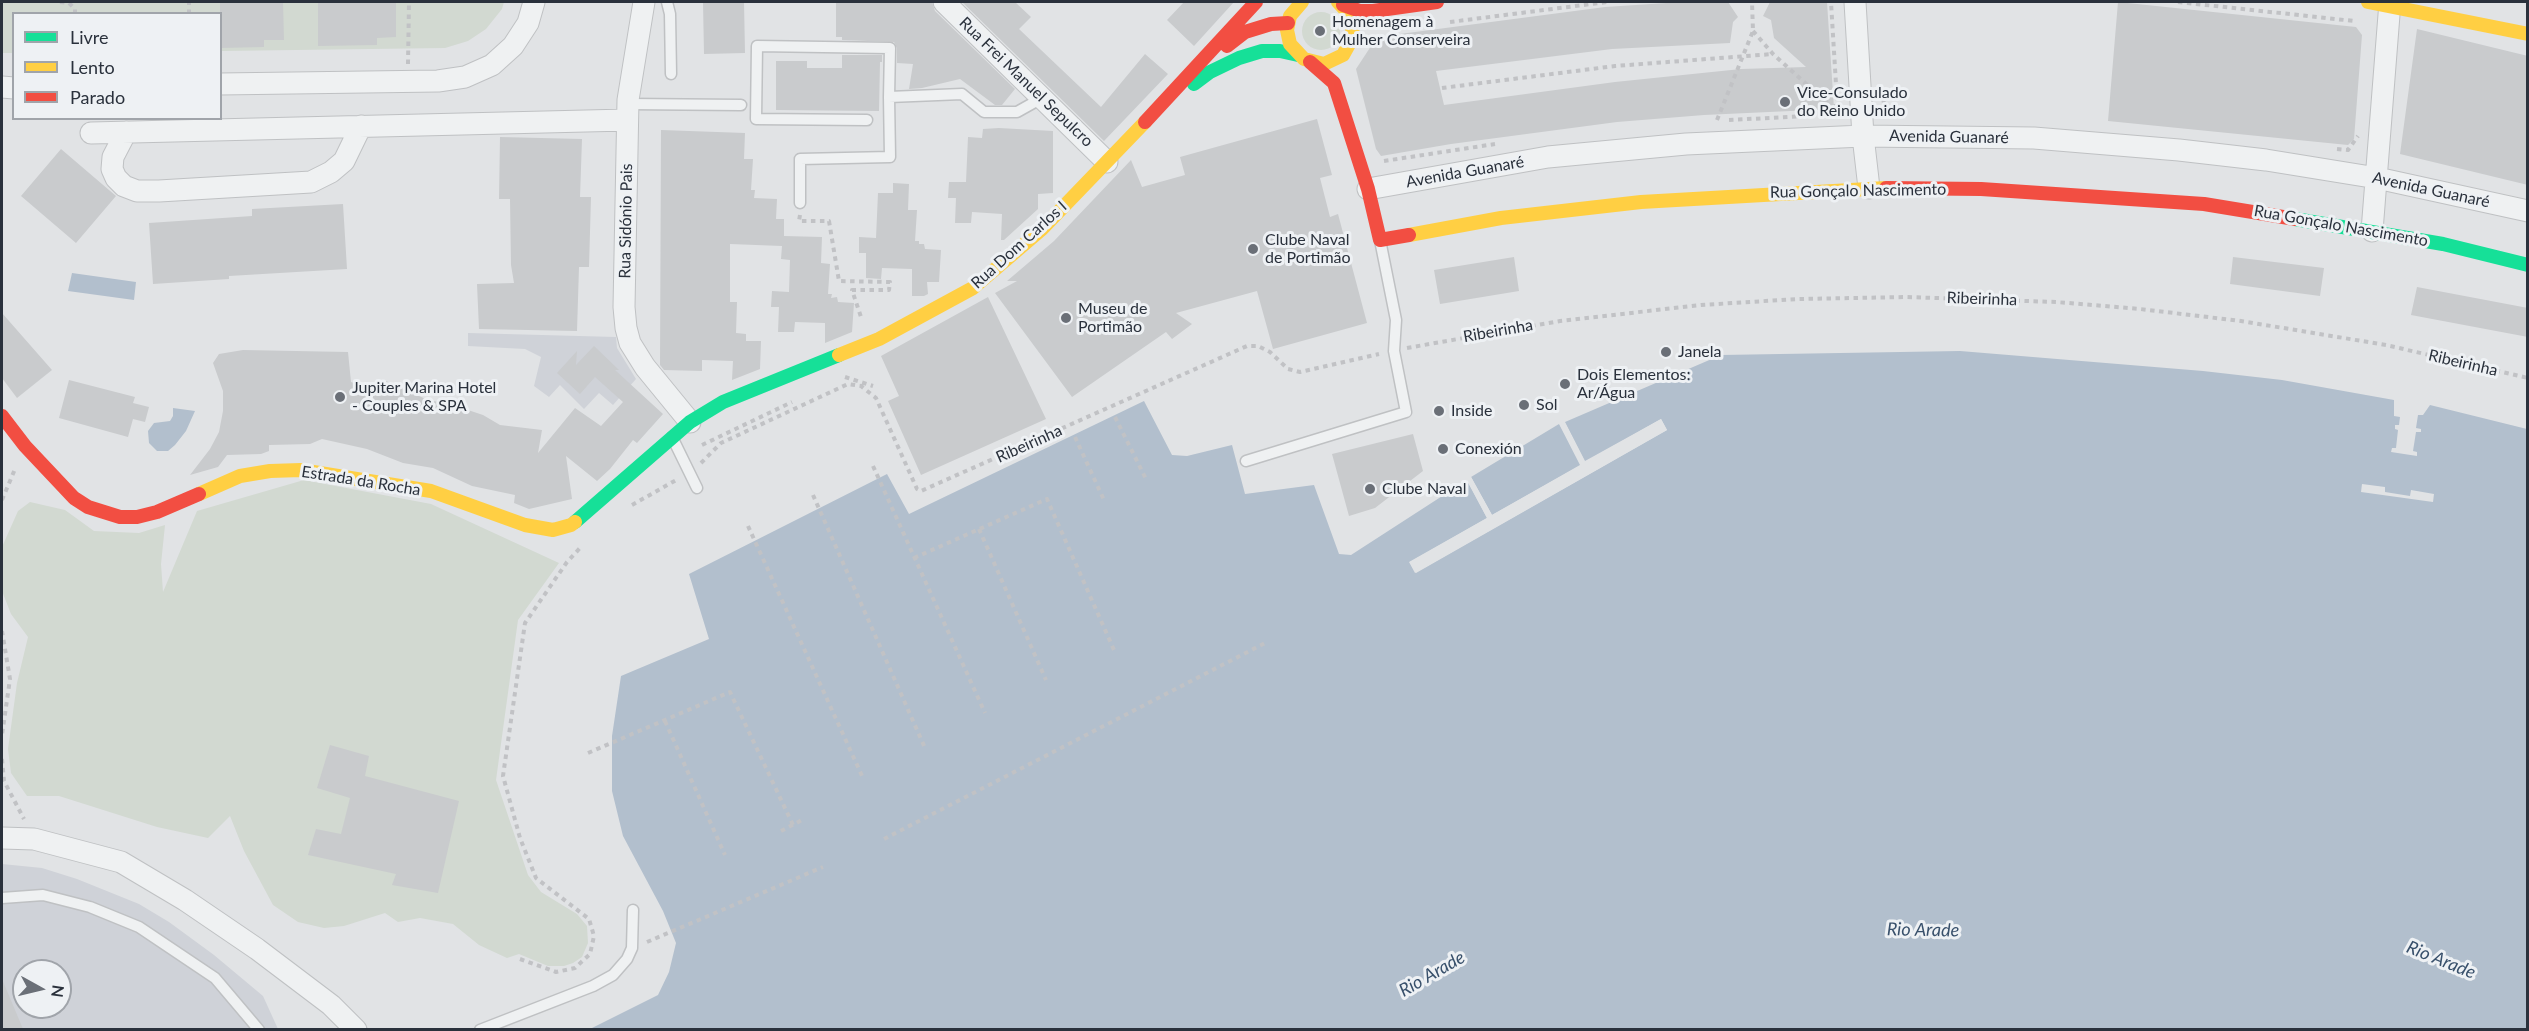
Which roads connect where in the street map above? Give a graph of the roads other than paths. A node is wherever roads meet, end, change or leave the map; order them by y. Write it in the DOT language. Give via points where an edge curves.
graph roads {
  1 [pos="534,2"];
  2 [pos="644,2"];
  3 [pos="667,2"];
  4 [pos="944,2"];
  5 [pos="1256,2"];
  6 [pos="1437,2"];
  7 [pos="1855,2"];
  8 [pos="2368,2"];
  9 [pos="1299,3"];
  10 [pos="1340,3"];
  11 [pos="2390,3"];
  12 [pos="1288,23"];
  13 [pos="2528,34"];
  14 [pos="1304,59"];
  15 [pos="1194,71"];
  16 [pos="671,74"];
  17 [pos="222,84"];
  18 [pos="889,97"];
  19 [pos="1042,98"];
  20 [pos="741,105"];
  21 [pos="628,112"];
  22 [pos="1150,116"];
  23 [pos="867,120"];
  24 [pos="361,126"];
  25 [pos="126,132"];
  26 [pos="91,133"];
  27 [pos="1863,136"];
  28 [pos="1107,162"];
  29 [pos="2377,178"];
  30 [pos="1869,188"];
  31 [pos="1368,189"];
  32 [pos="800,203"];
  33 [pos="2528,211"];
  34 [pos="2372,231"];
  35 [pos="1380,240"];
  36 [pos="2528,265"];
  37 [pos="2,416"];
  38 [pos="690,422"];
  39 [pos="671,437"];
  40 [pos="1246,462"];
  41 [pos="697,488"];
  42 [pos="2,838"];
  43 [pos="2,898"];
  44 [pos="633,910"];
  45 [pos="259,1029"];
  46 [pos="357,1029"];
  47 [pos="480,1029"];
  1 -- 17 [label="street" via="528,23 513,46 492,65 465,77"];
  2 -- 21 [label="street, Rua Sidónio Pais"];
  3 -- 16 [label="lane"];
  4 -- 19 [label="street, Rua Frei Manuel Sepulcro"];
  5 -- 15 [label="street, Rua Dom Carlos I"];
  6 -- 10 [label="street" via="1373,11 1360,11"];
  7 -- 27 [label="street"];
  8 -- 11 [label="street"];
  9 -- 12 [label="street"];
  10 -- 14 [label="street" via="1353,23 1351,44 1337,59 1324,64"];
  11 -- 13 [label="street"];
  11 -- 29 [label="street"];
  12 -- 14 [label="street" via="1290,44"];
  12 -- 15 [label="street" via="1245,32"];
  14 -- 22 [label="street" via="1280,51 1262,51 1239,58 1210,72"];
  14 -- 31 [label="street" via="1334,83"];
  15 -- 22 [label="street, Rua Dom Carlos I"];
  18 -- 19 [label="lane" via="962,94 984,112 1017,112"];
  18 -- 23 [label="lane" via="890,48 757,46 756,119"];
  18 -- 32 [label="lane" via="890,158 800,159"];
  19 -- 28 [label="street, Rua Frei Manuel Sepulcro"];
  20 -- 21 [label="lane"];
  21 -- 24 [label="street"];
  21 -- 38 [label="street, Rua Sidónio Pais" via="626,328 645,367"];
  22 -- 28 [label="street, Rua Dom Carlos I"];
  24 -- 25 [label="street"];
  24 -- 25 [label="street" via="344,161 311,182 159,191 137,191 116,178 113,157"];
  25 -- 26 [label="street"];
  27 -- 29 [label="street, Avenida Guanaré" via="2034,138 2266,160"];
  27 -- 30 [label="street"];
  27 -- 31 [label="street, Avenida Guanaré" via="1686,144 1548,157"];
  28 -- 38 [label="street, Rua Dom Carlos I" via="1042,229 973,288 870,342 723,402"];
  29 -- 33 [label="street, Avenida Guanaré"];
  29 -- 34 [label="street"];
  30 -- 34 [label="street, Rua Gonçalo Nascimento" via="1981,189 2204,204"];
  30 -- 35 [label="street, Rua Gonçalo Nascimento" via="1641,202 1502,218"];
  31 -- 35 [label="street"];
  34 -- 36 [label="street, Rua Gonçalo Nascimento"];
  35 -- 40 [label="lane" via="1396,320 1394,351 1406,412"];
  37 -- 39 [label="street, Estrada da Rocha" via="74,498 120,517 157,512 240,476 301,470 431,491 502,518 553,530 571,525 584,515"];
  38 -- 39 [label="street, Estrada da Rocha"];
  39 -- 41 [label="lane"];
  42 -- 46 [label="street" via="34,839 121,862 257,949"];
  43 -- 45 [label="lane" via="43,895 90,907 139,927 215,978"];
  44 -- 47 [label="lane" via="632,948 613,975"];
}
